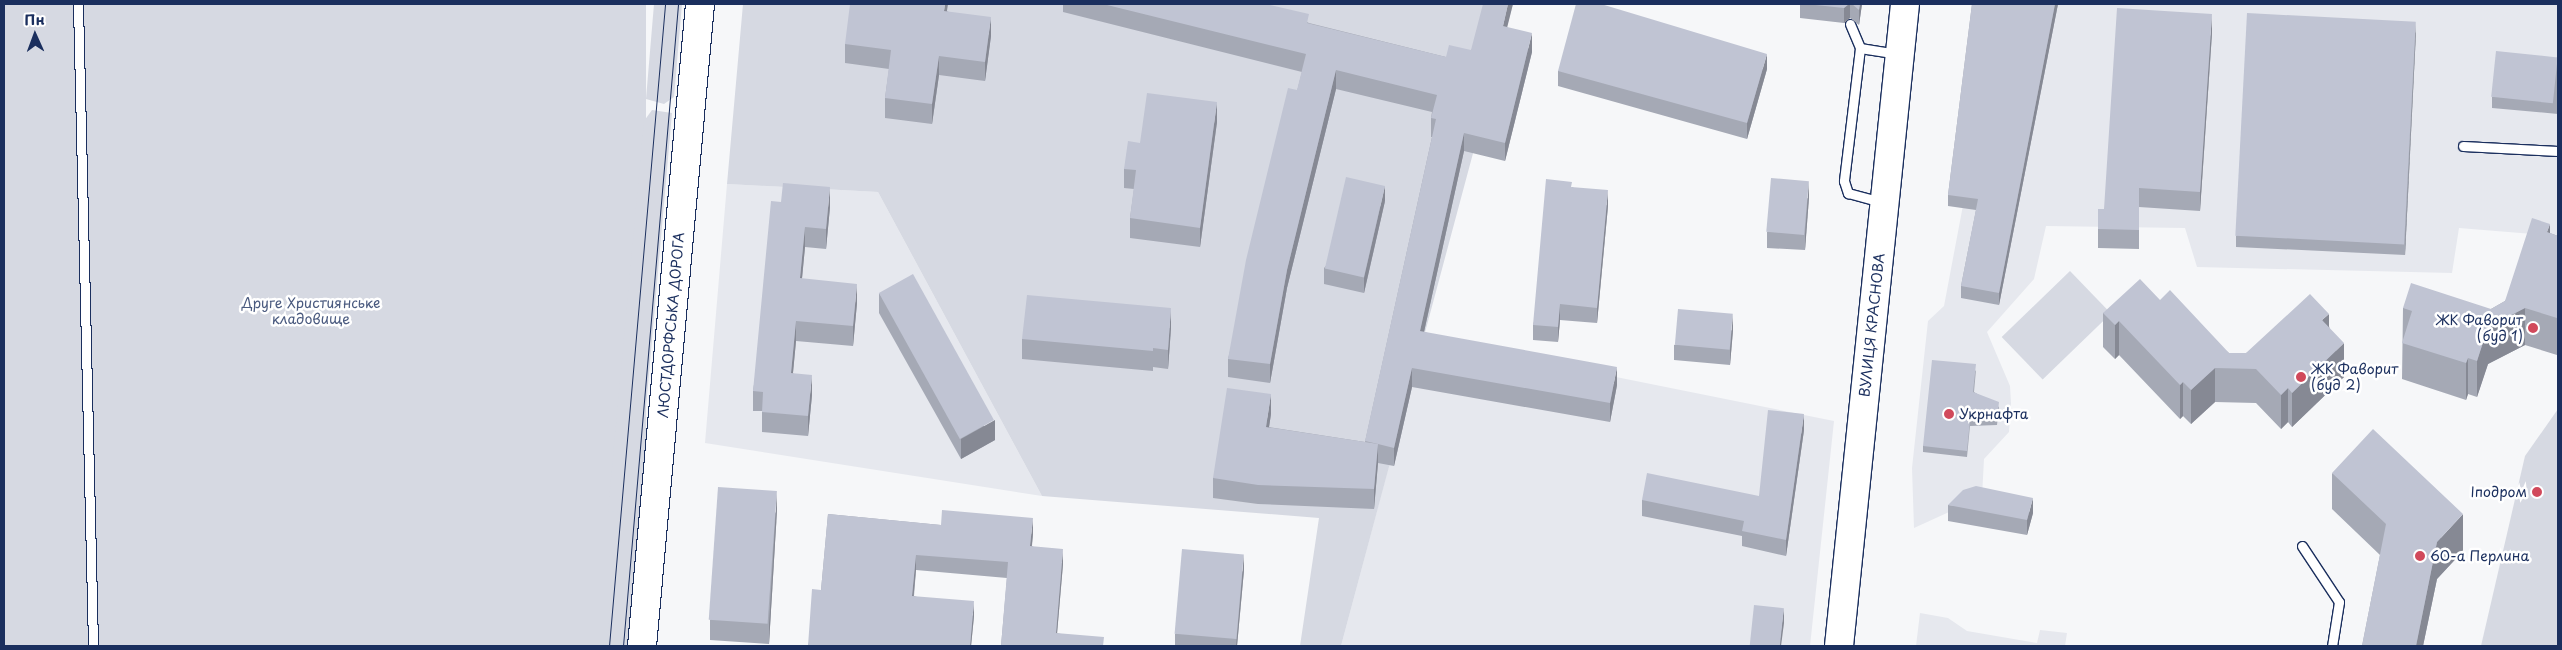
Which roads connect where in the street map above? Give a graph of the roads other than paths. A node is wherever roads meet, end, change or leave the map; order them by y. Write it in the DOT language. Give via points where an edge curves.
graph roads {
  1 [pos="78,4"];
  2 [pos="700,4"];
  3 [pos="1905,4"];
  4 [pos="1850,24"];
  5 [pos="1860,48"];
  6 [pos="1900,55"];
  7 [pos="2464,146"];
  8 [pos="2558,151"];
  9 [pos="1885,203"];
  10 [pos="2302,546"];
  11 [pos="93,646"];
  12 [pos="642,646"];
  13 [pos="1839,646"];
  14 [pos="2332,646"];
  1 -- 11 [label="lane"];
  2 -- 12 [label="main road, ЛЮСТДОРФСЬКА ДОРОГА"];
  3 -- 6 [label="main road, ВУЛИЦЯ КРАСНОВА"];
  4 -- 5 [label="lane"];
  5 -- 6 [label="lane"];
  5 -- 9 [label="lane" via="1844,181 1848,193 1858,199"];
  6 -- 9 [label="main road, ВУЛИЦЯ КРАСНОВА"];
  7 -- 8 [label="lane"];
  9 -- 13 [label="main road, ВУЛИЦЯ КРАСНОВА"];
  10 -- 14 [label="lane" via="2339,602"];
}
